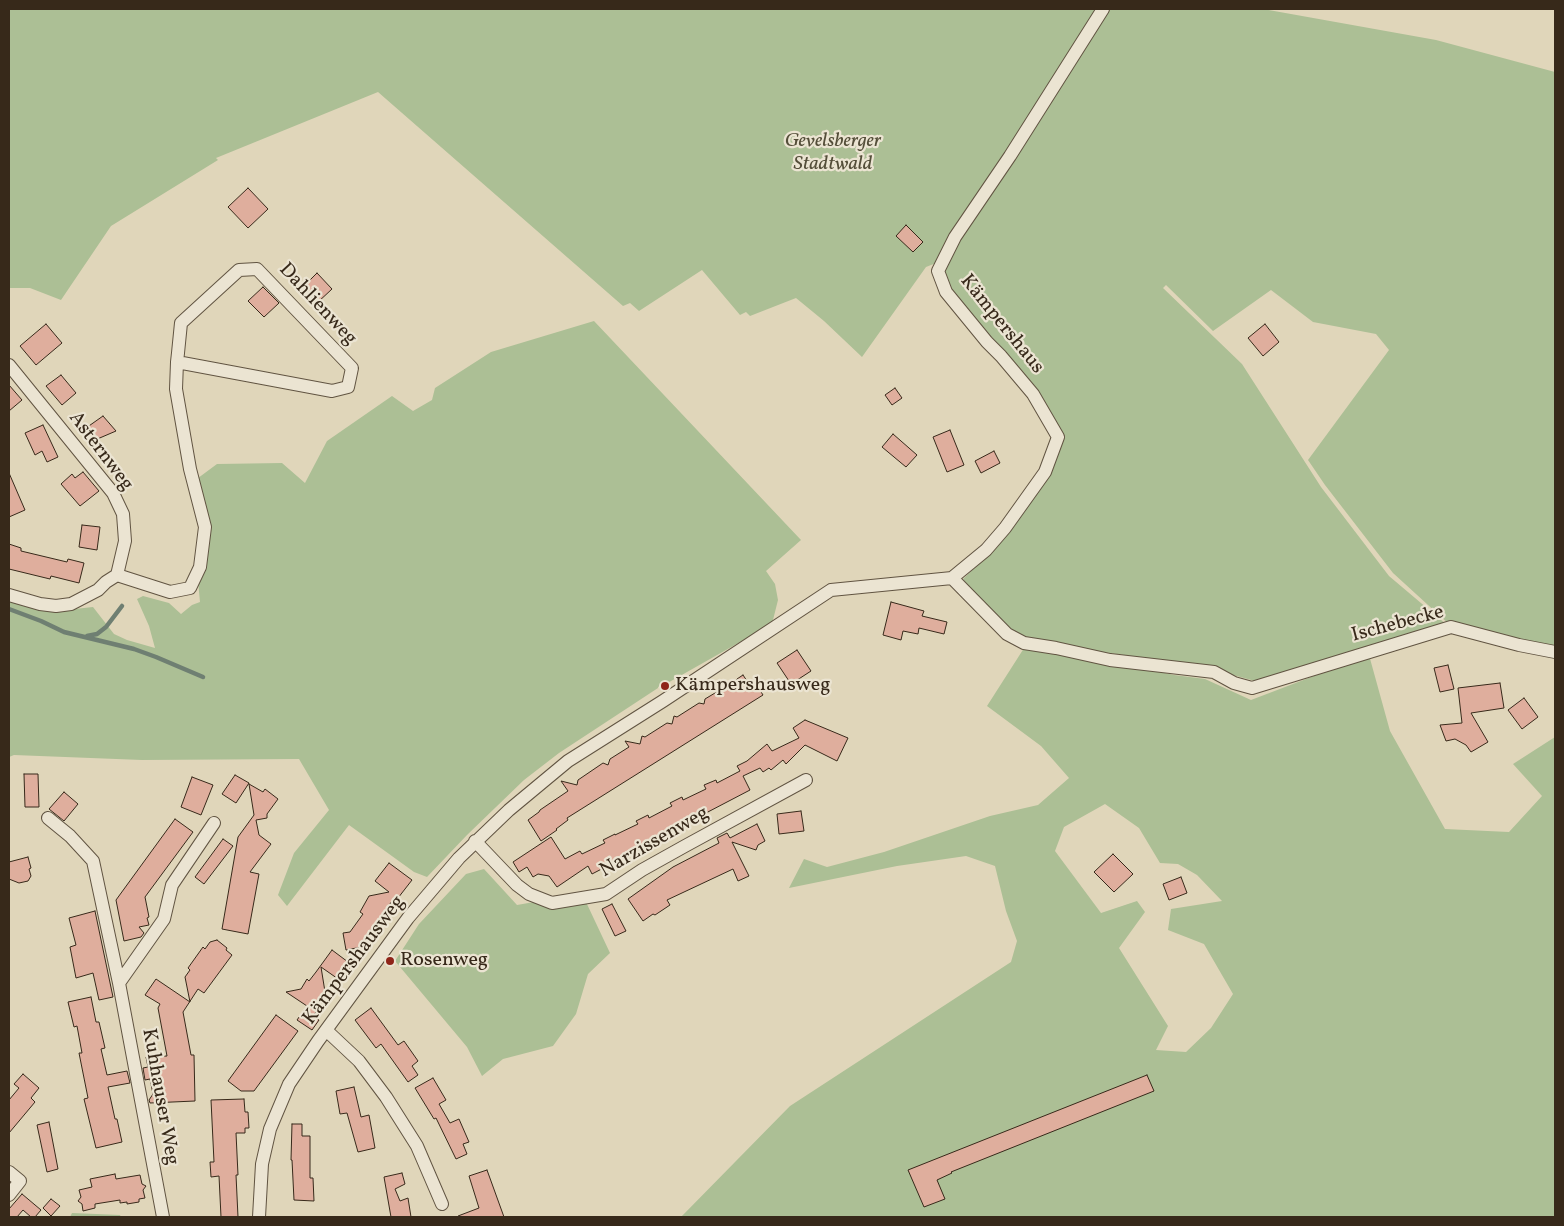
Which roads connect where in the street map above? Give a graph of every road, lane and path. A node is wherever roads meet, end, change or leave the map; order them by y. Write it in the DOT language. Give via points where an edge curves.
graph roads {
  1 [pos="1103,9"];
  2 [pos="177,362"];
  3 [pos="9,365"];
  4 [pos="117,575"];
  5 [pos="952,578"];
  6 [pos="9,595"];
  7 [pos="1555,652"];
  8 [pos="806,780"];
  9 [pos="48,818"];
  10 [pos="214,823"];
  11 [pos="476,841"];
  12 [pos="119,983"];
  13 [pos="327,1031"];
  14 [pos="9,1172"];
  15 [pos="9,1195"];
  16 [pos="442,1204"];
  17 [pos="162,1217"];
  18 [pos="259,1217"];
  1 -- 5 [label="street, Kämpershaus" via="955,237 938,271 946,292 1033,394 1058,437 1045,472 1005,528 986,550"];
  2 -- 2 [label="street, Dahlienweg" via="182,323 239,270 257,268 352,368 348,387 332,391"];
  2 -- 4 [label="street, Dahlienweg" via="176,389 190,469 205,527 200,567 190,588 170,592"];
  3 -- 4 [label="street, Asternweg" via="113,493 123,514 125,541"];
  4 -- 6 [label="street" via="98,590 71,604 40,604"];
  5 -- 7 [label="street, Ischebecke" via="1008,634 1024,643 1110,660 1214,672 1252,688 1451,627"];
  5 -- 11 [label="street, Kämpershausweg" via="831,590 568,761"];
  8 -- 11 [label="street, Narzissenweg" via="676,850 606,894 552,903 529,894"];
  9 -- 12 [label="street, Kuhhauser Weg" via="93,861"];
  10 -- 12 [label="street" via="172,884 164,919"];
  11 -- 13 [label="street, Kämpershausweg" via="408,918"];
  12 -- 17 [label="street, Kuhhauser Weg"];
  13 -- 16 [label="street" via="358,1061 386,1097 417,1146"];
  13 -- 18 [label="street, Kämpershausweg" via="289,1084 270,1129 262,1164"];
  14 -- 15 [label="street" via="20,1181"];
}
